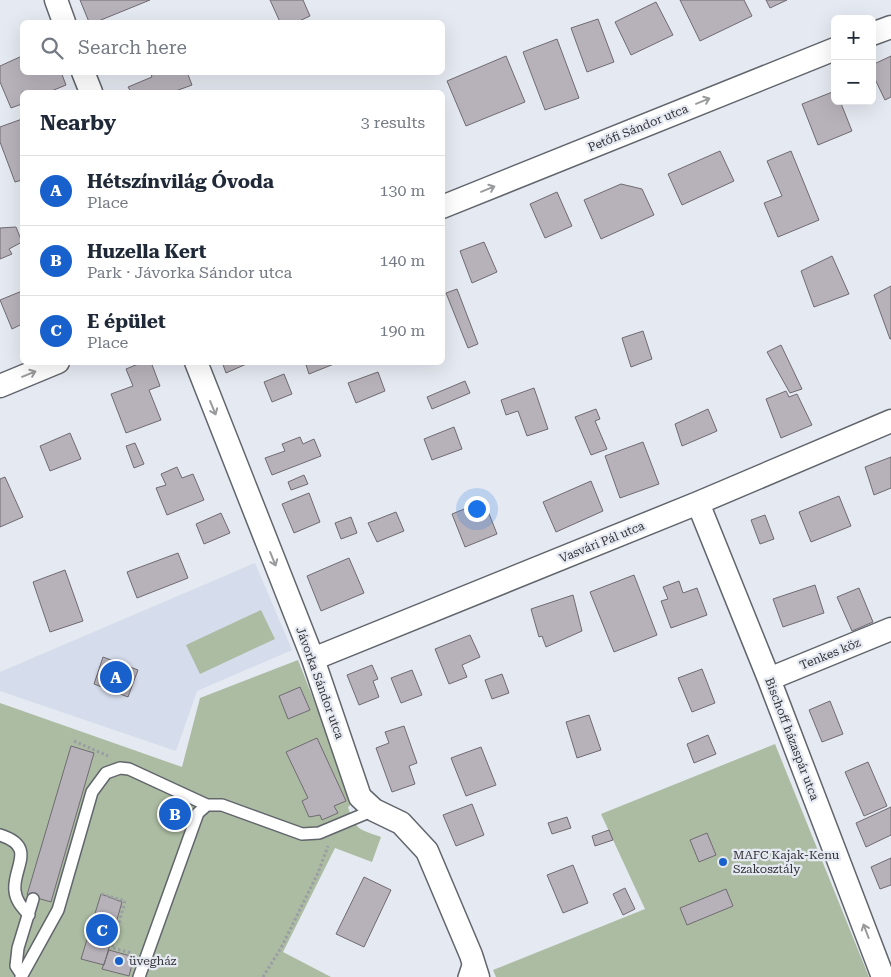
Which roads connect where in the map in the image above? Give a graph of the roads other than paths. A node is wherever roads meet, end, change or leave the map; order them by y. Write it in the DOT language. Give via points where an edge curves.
graph roads {
  1 [pos="56,0"];
  2 [pos="63,20"];
  3 [pos="891,27"];
  4 [pos="876,33"];
  5 [pos="831,51"];
  6 [pos="85,75"];
  7 [pos="90,90"];
  8 [pos="445,206"];
  9 [pos="51,365"];
  10 [pos="197,365"];
  11 [pos="0,386"];
  12 [pos="891,421"];
  13 [pos="698,503"];
  14 [pos="891,630"];
  15 [pos="313,660"];
  16 [pos="769,679"];
  17 [pos="207,805"];
  18 [pos="374,810"];
  19 [pos="0,835"];
  20 [pos="33,899"];
  21 [pos="28,915"];
  22 [pos="471,955"];
  23 [pos="22,976"];
  24 [pos="139,977"];
  25 [pos="464,977"];
  26 [pos="478,977"];
  27 [pos="883,977"];
  1 -- 2 [label="street"];
  3 -- 4 [label="street"];
  8 -- 5 [label="street, Petőfi Sándor utca, one-way"];
  6 -- 7 [label="street"];
  11 -- 9 [label="street, one-way"];
  10 -- 15 [label="street, Jávorka Sándor utca, one-way"];
  12 -- 13 [label="street, Vasvári Pál utca"];
  13 -- 15 [label="street, Vasvári Pál utca"];
  13 -- 16 [label="street, Bischoff házaspár utca"];
  14 -- 16 [label="street, Tenkes köz"];
  15 -- 18 [label="street, Jávorka Sándor utca" via="360,797"];
  27 -- 16 [label="street, Bischoff házaspár utca, one-way"];
  17 -- 18 [label="lane" via="222,805 302,834 319,833"];
  17 -- 23 [label="lane" via="129,769 106,773 92,792 58,910"];
  17 -- 24 [label="lane" via="198,813"];
  18 -- 22 [label="street, Jávorka Sándor utca" via="401,823 427,851"];
  19 -- 21 [label="lane" via="18,845 22,857 15,889 19,904"];
  20 -- 21 [label="lane"];
  21 -- 23 [label="lane" via="16,966"];
  22 -- 25 [label="lane"];
  22 -- 26 [label="street, Jávorka Sándor utca"];
}
